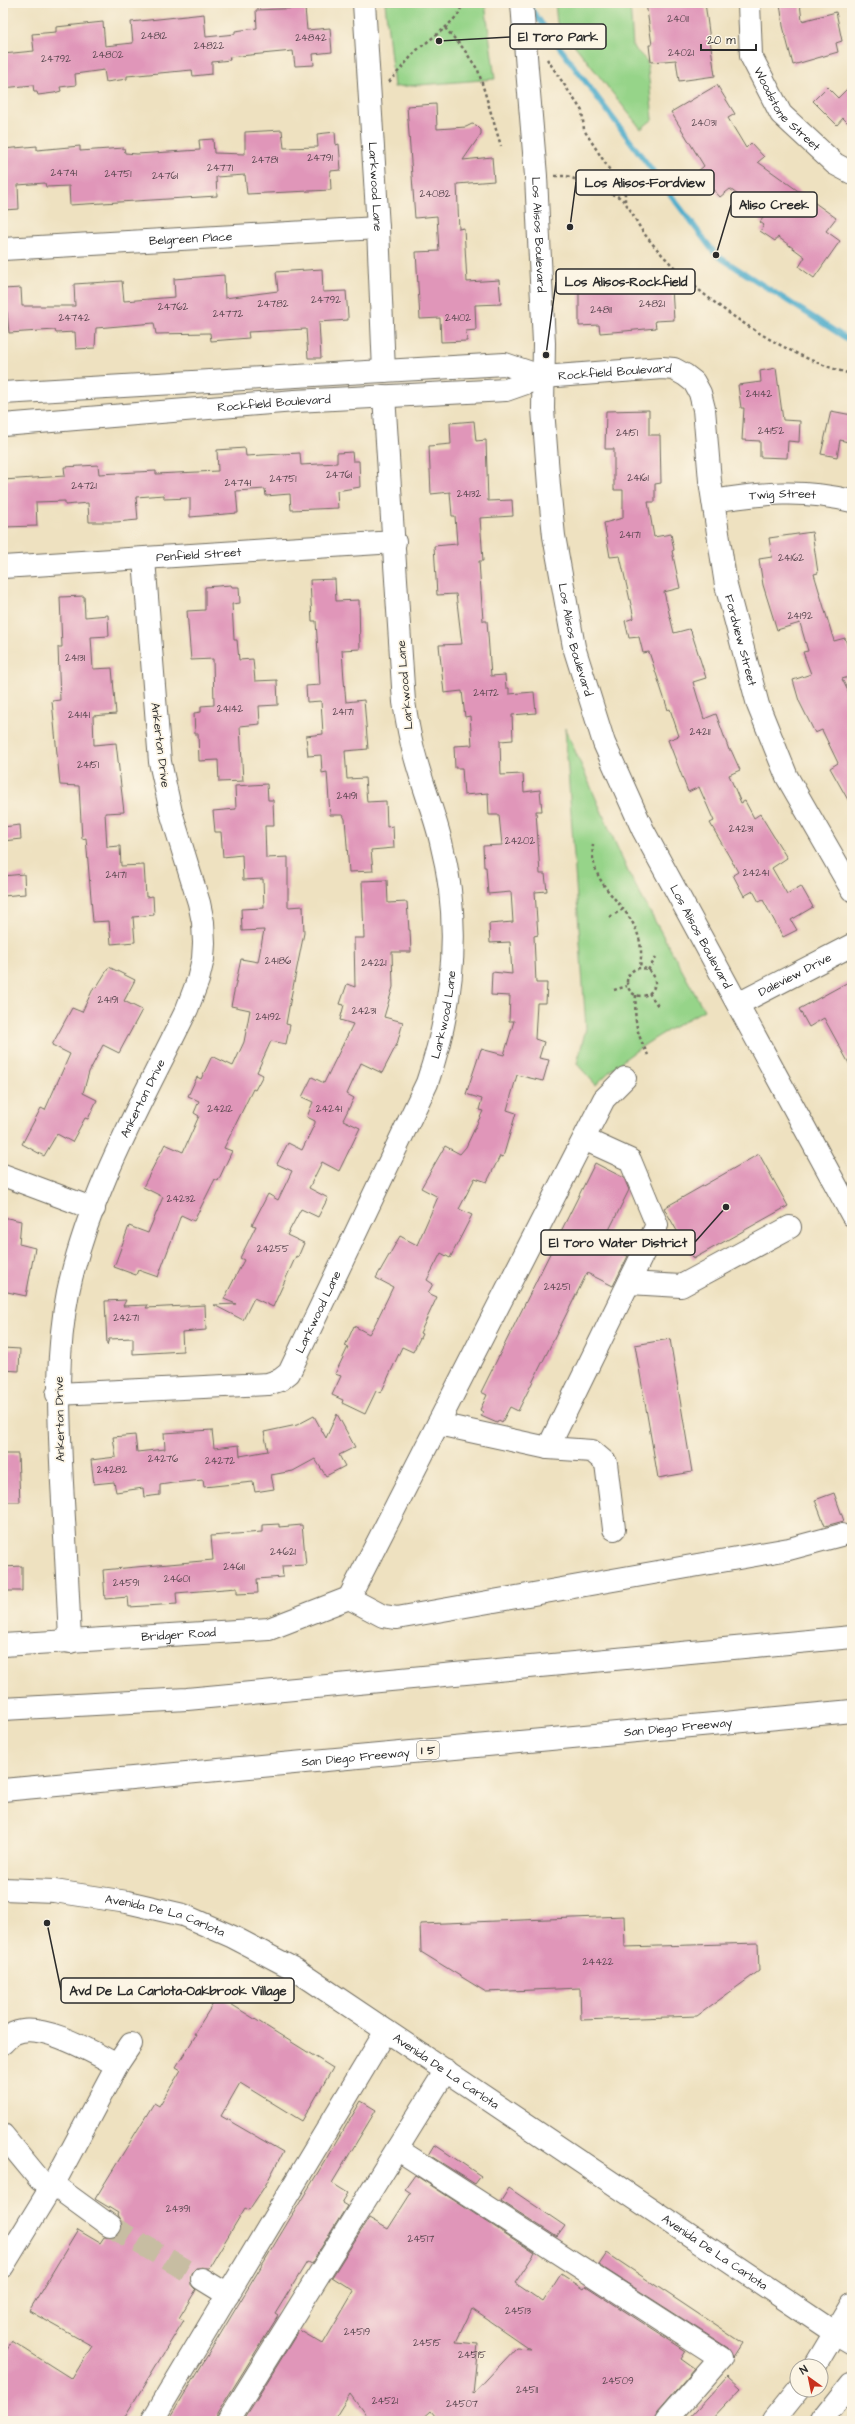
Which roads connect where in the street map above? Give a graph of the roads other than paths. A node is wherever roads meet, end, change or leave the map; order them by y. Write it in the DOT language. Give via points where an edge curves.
graph roads {
  1 [pos="364,3"];
  2 [pos="522,3"];
  3 [pos="749,3"];
  4 [pos="852,173"];
  5 [pos="378,228"];
  6 [pos="3,249"];
  7 [pos="384,371"];
  8 [pos="685,375"];
  9 [pos="543,377"];
  10 [pos="3,393"];
  11 [pos="384,396"];
  12 [pos="3,425"];
  13 [pos="713,501"];
  14 [pos="852,501"];
  15 [pos="395,542"];
  16 [pos="144,559"];
  17 [pos="3,567"];
  18 [pos="852,890"];
  19 [pos="852,944"];
  20 [pos="738,1004"];
  21 [pos="624,1078"];
  22 [pos="584,1139"];
  23 [pos="3,1175"];
  24 [pos="94,1209"];
  25 [pos="852,1215"];
  26 [pos="790,1227"];
  27 [pos="629,1283"];
  28 [pos="57,1394"];
  29 [pos="438,1424"];
  30 [pos="548,1448"];
  31 [pos="614,1529"];
  32 [pos="841,1535"];
  33 [pos="349,1598"];
  34 [pos="852,1637"];
  35 [pos="70,1642"];
  36 [pos="3,1645"];
  37 [pos="3,1709"];
  38 [pos="852,1711"];
  39 [pos="3,1790"];
  40 [pos="3,1889"];
  41 [pos="386,2031"];
  42 [pos="3,2043"];
  43 [pos="131,2044"];
  44 [pos="117,2065"];
  45 [pos="446,2070"];
  46 [pos="3,2135"];
  47 [pos="397,2149"];
  48 [pos="52,2186"];
  49 [pos="110,2226"];
  50 [pos="3,2266"];
  51 [pos="202,2279"];
  52 [pos="228,2295"];
  53 [pos="852,2304"];
  54 [pos="843,2338"];
  55 [pos="823,2358"];
  56 [pos="852,2383"];
  57 [pos="792,2398"];
  58 [pos="152,2421"];
  59 [pos="228,2421"];
  60 [pos="666,2421"];
  61 [pos="773,2421"];
  62 [pos="822,2421"];
  1 -- 5 [label="main road, Larkwood Lane"];
  2 -- 9 [label="main road, Los Alisos Boulevard, bridge" via="536,176 544,343"];
  3 -- 4 [label="main road, Woodstone Street" via="751,56 781,114 834,164"];
  5 -- 6 [label="main road, Belgreen Place"];
  5 -- 7 [label="main road, Larkwood Lane"];
  7 -- 9 [label="main road, Rockfield Boulevard" via="504,364"];
  7 -- 10 [label="main road, Rockfield Boulevard"];
  8 -- 9 [label="main road, Rockfield Boulevard" via="674,369 662,368"];
  8 -- 13 [label="main road, Fordview Street" via="694,382 704,409"];
  9 -- 11 [label="main road, Rockfield Boulevard" via="506,390"];
  9 -- 20 [label="main road, Los Alisos Boulevard" via="554,536 574,647 581,670 604,743 643,830"];
  11 -- 12 [label="main road, Rockfield Boulevard"];
  11 -- 15 [label="main road, Larkwood Lane"];
  13 -- 14 [label="main road, Twig Street" via="771,492 806,493"];
  13 -- 18 [label="main road, Fordview Street" via="726,585 758,705 787,777"];
  15 -- 16 [label="main road, Penfield Street"];
  15 -- 28 [label="main road, Larkwood Lane" via="404,702 411,741 442,844 454,940 449,1000 441,1038 427,1083 289,1373 280,1380 268,1384"];
  16 -- 17 [label="main road, Penfield Street"];
  16 -- 24 [label="main road, Ankerton Drive" via="160,762 171,812 199,902 204,943 198,980 187,1009"];
  19 -- 20 [label="main road, Daleview Drive"];
  20 -- 25 [label="main road, Los Alisos Boulevard"];
  21 -- 22 [label="main road" via="604,1099"];
  22 -- 27 [label="main road" via="630,1160 657,1225"];
  22 -- 29 [label="main road"];
  23 -- 24 [label="main road"];
  24 -- 28 [label="main road, Ankerton Drive" via="68,1291 62,1325"];
  26 -- 27 [label="main road" via="681,1286"];
  27 -- 30 [label="main road"];
  28 -- 35 [label="main road, Ankerton Drive"];
  29 -- 30 [label="main road"];
  29 -- 33 [label="main road"];
  30 -- 31 [label="main road" via="592,1451 606,1463"];
  32 -- 33 [label="main road" via="789,1549 397,1618 383,1616"];
  33 -- 35 [label="main road, Bridger Road" via="269,1629"];
  34 -- 37 [label="main road" via="187,1699"];
  35 -- 36 [label="main road, Bridger Road"];
  38 -- 39 [label="main road, San Diego Freeway / I 5"];
  40 -- 41 [label="main road, Avenida De La Carlota" via="54,1891 120,1901 183,1915 233,1937 296,1970"];
  41 -- 45 [label="main road, Avenida De La Carlota"];
  41 -- 52 [label="main road"];
  42 -- 44 [label="main road" via="15,2032 35,2031 67,2039"];
  43 -- 44 [label="main road"];
  44 -- 48 [label="main road"];
  45 -- 47 [label="main road"];
  45 -- 54 [label="main road, Avenida De La Carlota"];
  46 -- 48 [label="main road" via="40,2180"];
  47 -- 59 [label="main road"];
  47 -- 60 [label="main road" via="721,2358"];
  48 -- 49 [label="main road"];
  48 -- 50 [label="main road"];
  51 -- 52 [label="main road"];
  52 -- 58 [label="main road"];
  53 -- 54 [label="main road"];
  54 -- 55 [label="main road"];
  56 -- 62 [label="main road"];
  57 -- 61 [label="main road"];
}
